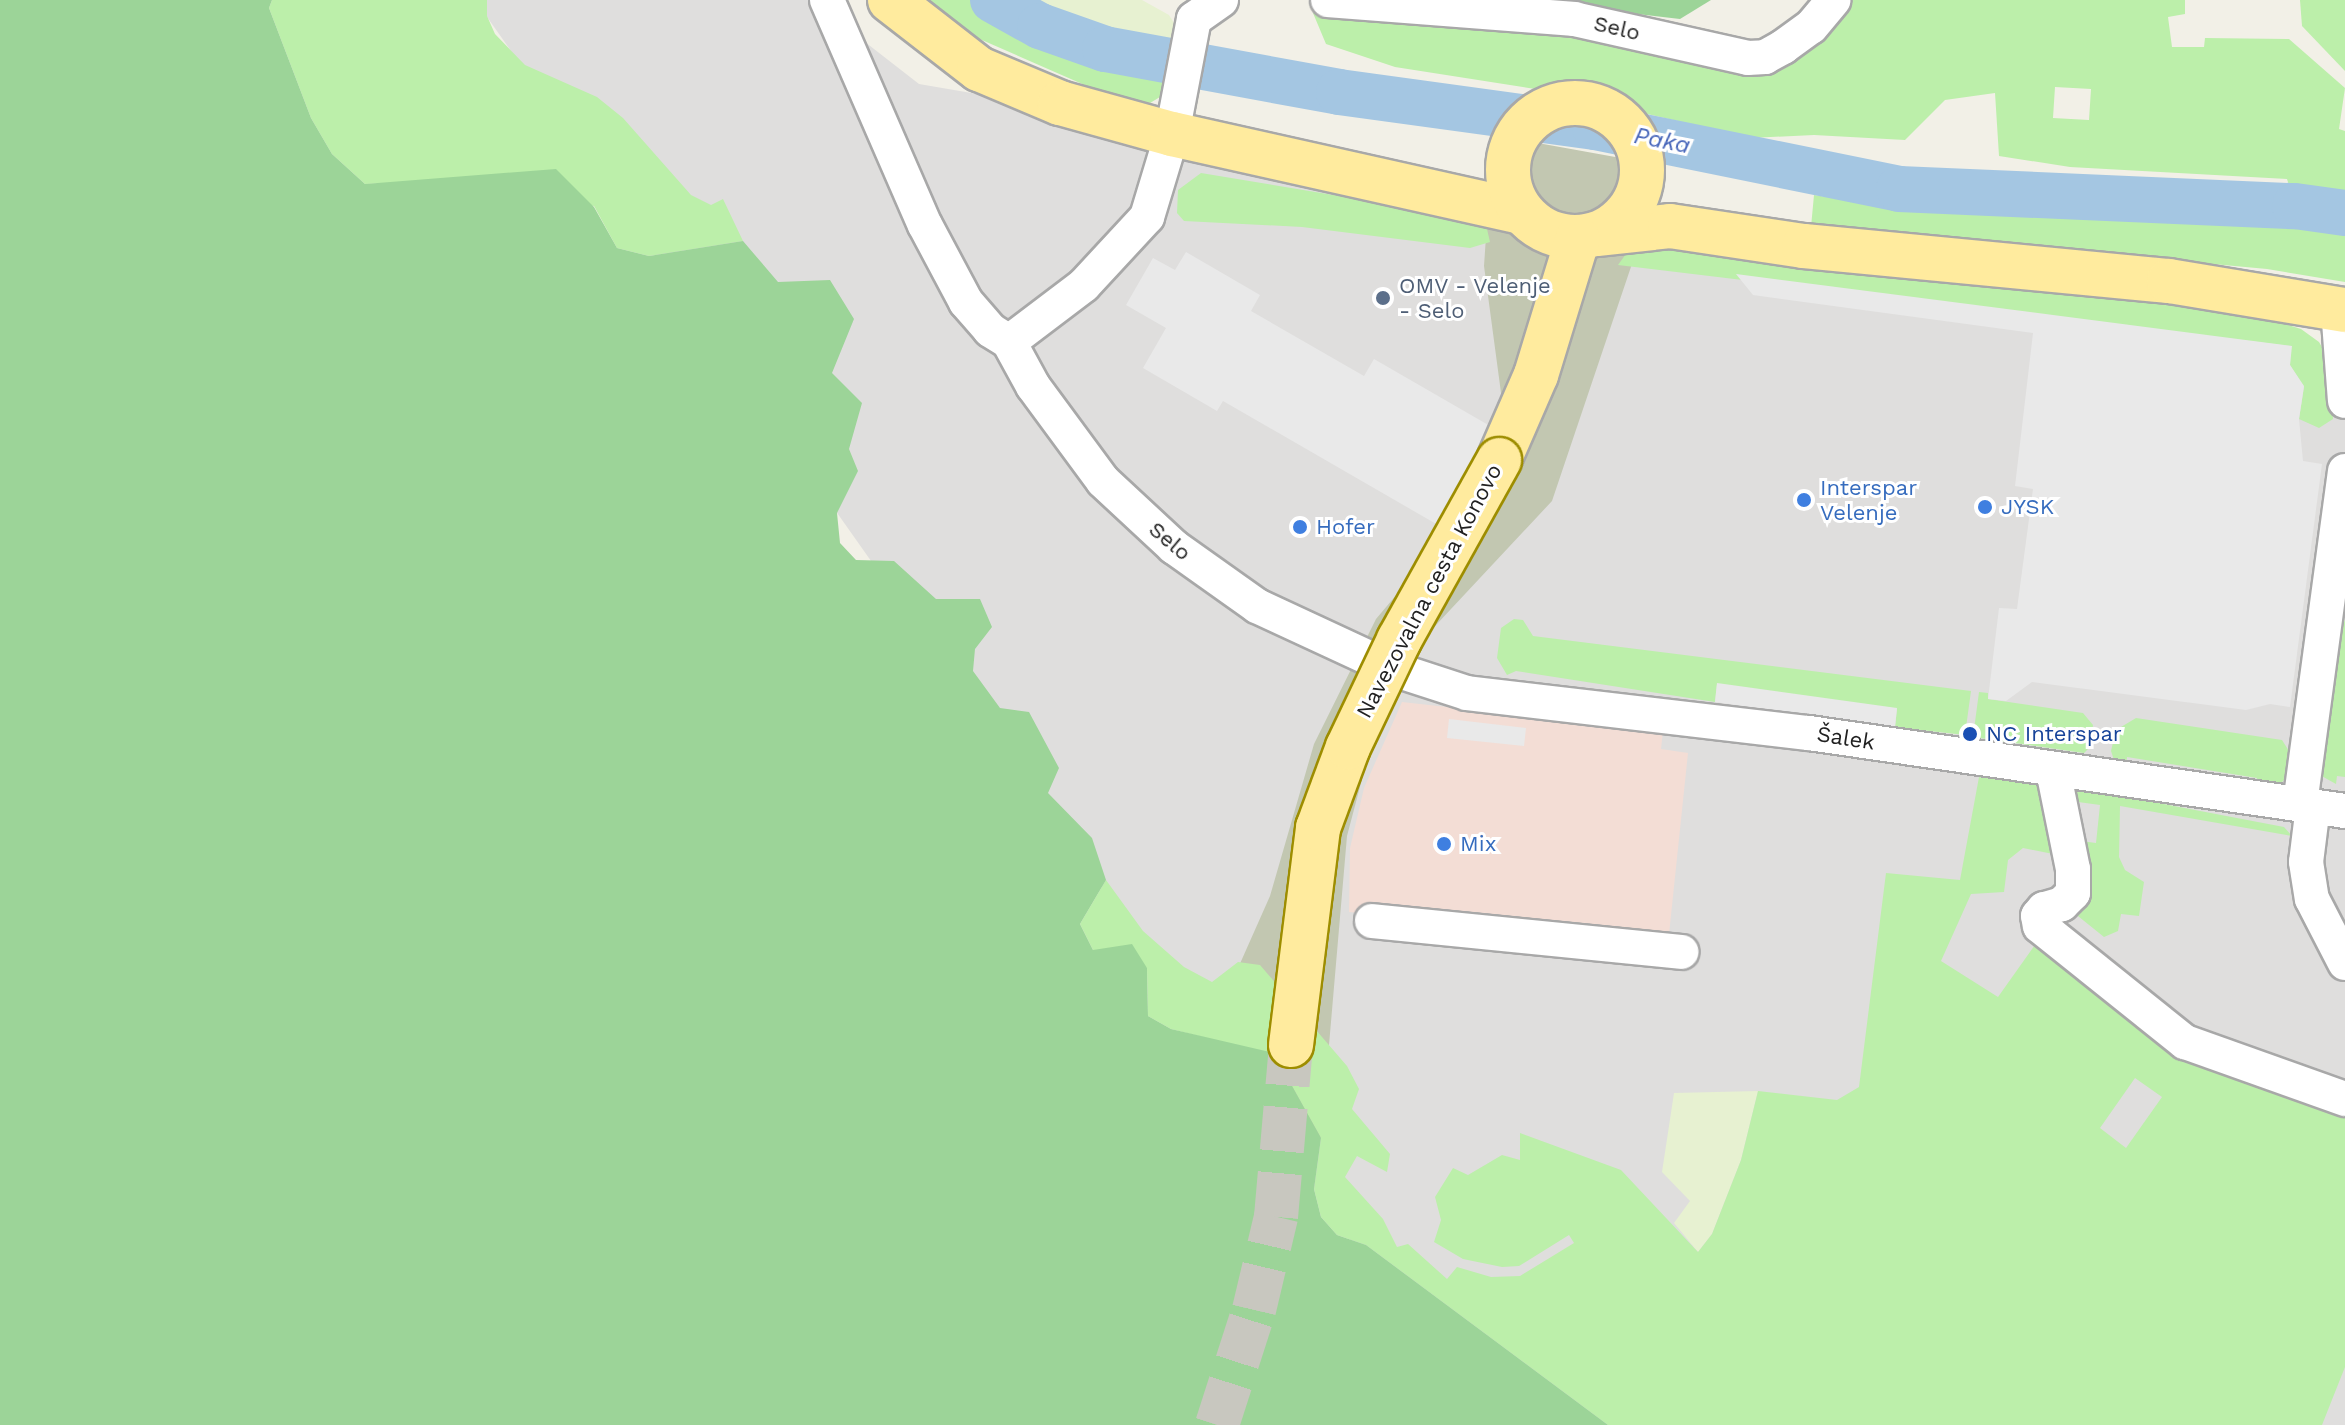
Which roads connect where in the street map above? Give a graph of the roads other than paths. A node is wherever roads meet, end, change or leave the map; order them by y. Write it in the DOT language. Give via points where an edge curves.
graph roads {
  1 [pos="827,0"];
  2 [pos="890,0"];
  3 [pos="1221,0"];
  4 [pos="1328,0"];
  5 [pos="1834,0"];
  6 [pos="1172,134"];
  7 [pos="1510,157"];
  8 [pos="1444,191"];
  9 [pos="1522,212"];
  10 [pos="1625,214"];
  11 [pos="2341,309"];
  12 [pos="1009,342"];
  13 [pos="2345,401"];
  14 [pos="2345,471"];
  15 [pos="1393,669"];
  16 [pos="2053,770"];
  17 [pos="2319,807"];
  18 [pos="1372,921"];
  19 [pos="1681,952"];
  20 [pos="2345,963"];
  21 [pos="1291,1045"];
  22 [pos="2345,1099"];
  1 -- 12 [label="street, Selo" via="925,225 966,302 990,330"];
  2 -- 6 [label="main road" via="979,69 1060,103"];
  3 -- 6 [label="street" via="1194,19"];
  4 -- 5 [label="street, Selo" via="1574,19 1748,58 1765,57 1783,47 1811,27"];
  6 -- 8 [label="main road"];
  6 -- 12 [label="street" via="1147,217 1084,285"];
  7 -- 8 [label="main road" via="1486,187"];
  7 -- 9 [label="main road" via="1511,192"];
  7 -- 10 [label="main road" via="1542,111 1587,103 1627,125"];
  8 -- 9 [label="main road"];
  9 -- 10 [label="main road" via="1538,227"];
  10 -- 11 [label="main road" via="1804,246 2169,281"];
  10 -- 21 [label="main road, Navezovalna cesta Konovo, bridge" via="1536,375 1499,460 1399,640 1348,747 1318,828"];
  11 -- 13 [label="street"];
  12 -- 15 [label="street, Selo" via="1033,386 1095,471 1174,547 1257,606"];
  14 -- 17 [label="street"];
  15 -- 16 [label="street, Šalek" via="1467,693 1809,733"];
  16 -- 17 [label="street, Šalek"];
  16 -- 22 [label="street" via="2073,893 2062,904 2044,909 2038,916 2040,926 2185,1042"];
  17 -- 20 [label="street" via="2306,862 2312,899"];
  18 -- 19 [label="street"];
}
